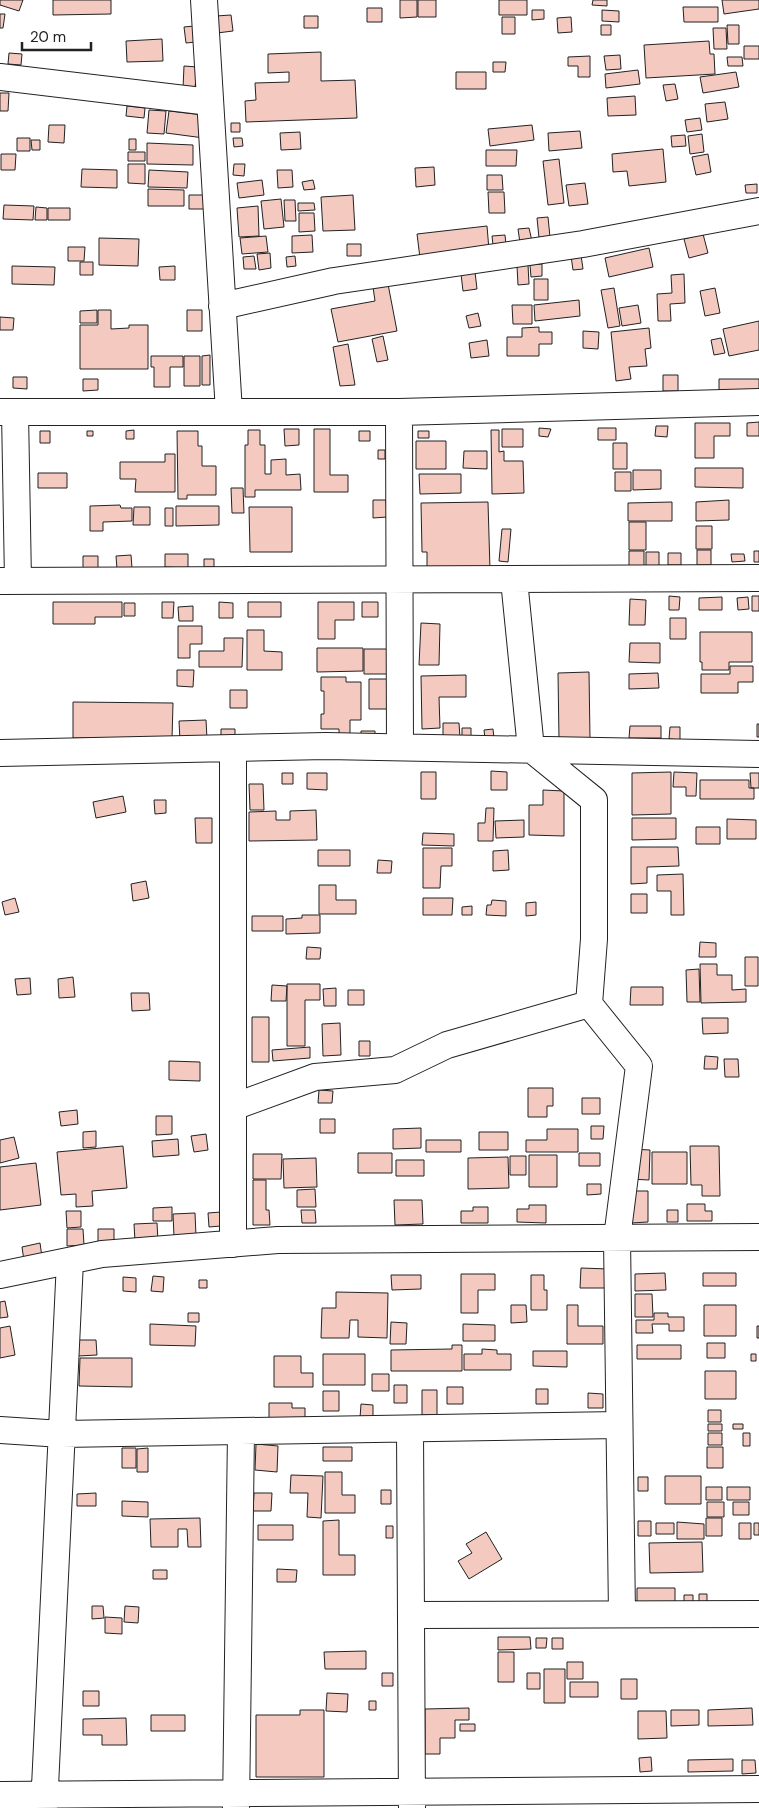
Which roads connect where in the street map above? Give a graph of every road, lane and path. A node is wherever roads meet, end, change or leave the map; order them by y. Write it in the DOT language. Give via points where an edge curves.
graph roads {
  1 [pos="204,0"];
  2 [pos="0,77"];
  3 [pos="210,102"];
  4 [pos="759,211"];
  5 [pos="222,306"];
  6 [pos="759,402"];
  7 [pos="7,412"];
  8 [pos="229,412"];
  9 [pos="399,412"];
  10 [pos="759,578"];
  11 [pos="514,580"];
  12 [pos="9,581"];
  13 [pos="401,581"];
  14 [pos="400,746"];
  15 [pos="232,748"];
  16 [pos="531,749"];
  17 [pos="0,753"];
  18 [pos="759,754"];
  19 [pos="590,1004"];
  20 [pos="233,1107"];
  21 [pos="759,1237"];
  22 [pos="618,1238"];
  23 [pos="233,1244"];
  24 [pos="70,1261"];
  25 [pos="0,1275"];
  26 [pos="619,1425"];
  27 [pos="410,1429"];
  28 [pos="0,1430"];
  29 [pos="241,1432"];
  30 [pos="62,1434"];
  31 [pos="411,1614"];
  32 [pos="622,1614"];
  33 [pos="759,1614"];
  34 [pos="759,1790"];
  35 [pos="0,1795"];
  36 [pos="412,1800"];
  37 [pos="236,1801"];
  38 [pos="45,1802"];
  1 -- 3 [label="street"];
  2 -- 3 [label="street"];
  3 -- 5 [label="street"];
  4 -- 5 [label="street" via="584,244 334,281"];
  5 -- 8 [label="street"];
  6 -- 9 [label="street"];
  7 -- 8 [label="street"];
  7 -- 12 [label="street"];
  8 -- 9 [label="street"];
  9 -- 13 [label="street"];
  10 -- 11 [label="street"];
  11 -- 13 [label="street"];
  11 -- 16 [label="street"];
  12 -- 13 [label="street"];
  13 -- 14 [label="street"];
  14 -- 15 [label="street"];
  14 -- 16 [label="street"];
  15 -- 17 [label="street"];
  15 -- 20 [label="street"];
  16 -- 18 [label="street"];
  16 -- 19 [label="street" via="594,800 594,940"];
  19 -- 20 [label="street" via="447,1045 395,1070 315,1077"];
  19 -- 22 [label="street" via="639,1066"];
  20 -- 23 [label="street"];
  21 -- 22 [label="street"];
  22 -- 23 [label="street" via="278,1240"];
  22 -- 26 [label="street"];
  23 -- 24 [label="street" via="102,1254"];
  24 -- 25 [label="street"];
  24 -- 30 [label="street"];
  26 -- 27 [label="street"];
  26 -- 32 [label="street"];
  27 -- 29 [label="street"];
  27 -- 31 [label="street"];
  28 -- 30 [label="street"];
  29 -- 30 [label="street"];
  29 -- 37 [label="street"];
  30 -- 38 [label="street"];
  31 -- 32 [label="street"];
  31 -- 36 [label="street"];
  32 -- 33 [label="street"];
  34 -- 36 [label="street"];
  35 -- 38 [label="street"];
  36 -- 37 [label="street"];
  37 -- 38 [label="street"];
}
